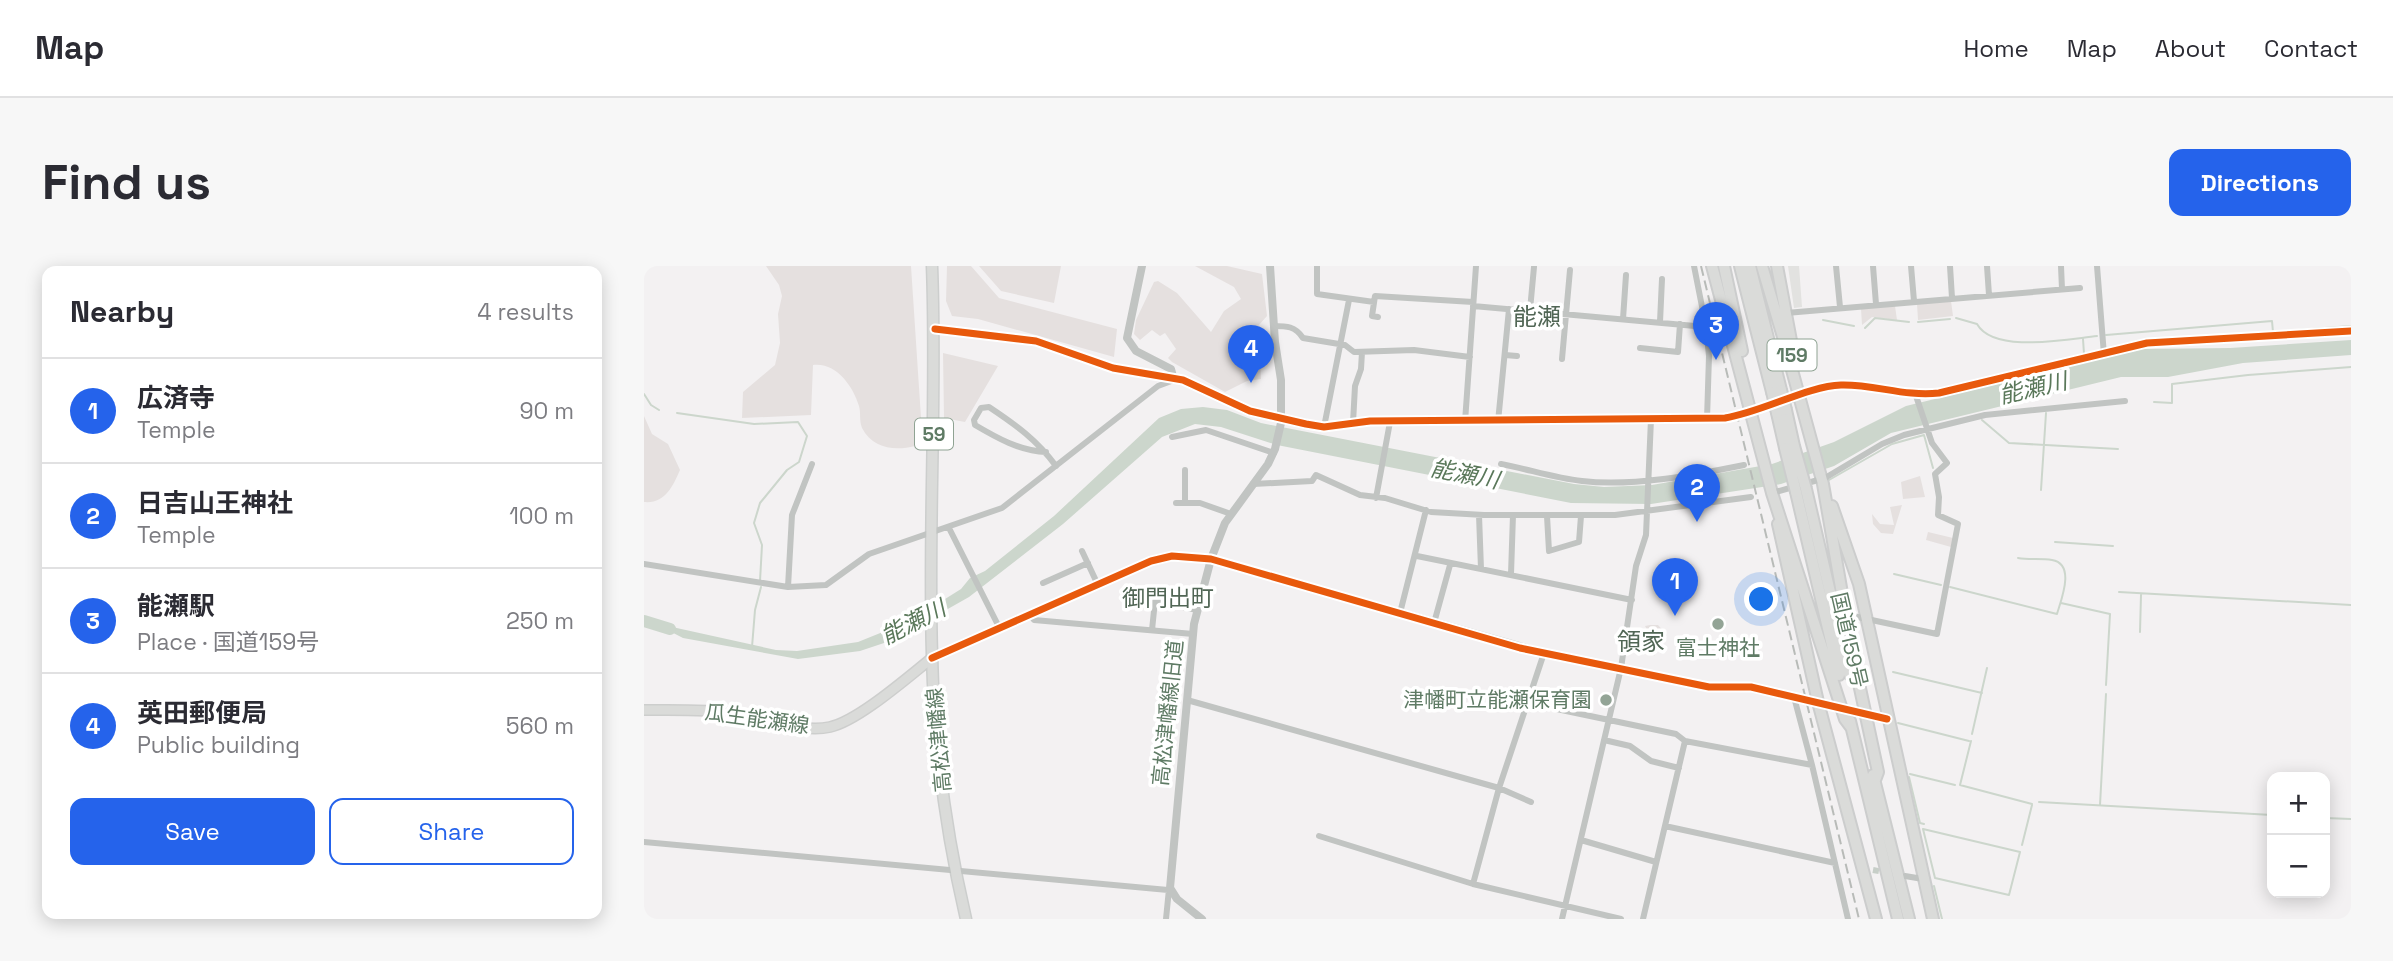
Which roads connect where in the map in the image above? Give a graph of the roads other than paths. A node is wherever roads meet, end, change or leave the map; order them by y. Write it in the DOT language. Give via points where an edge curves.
graph roads {
  1 [pos="932,266"];
  2 [pos="1142,266"];
  3 [pos="1270,266"];
  4 [pos="1317,266"];
  5 [pos="1476,266"];
  6 [pos="1694,266"];
  7 [pos="1712,266"];
  8 [pos="1724,266"];
  9 [pos="1740,266"];
  10 [pos="1750,266"];
  11 [pos="1762,266"];
  12 [pos="1777,266"];
  13 [pos="1836,266"];
  14 [pos="1873,266"];
  15 [pos="1912,266"];
  16 [pos="1950,266"];
  17 [pos="1987,266"];
  18 [pos="2061,266"];
  19 [pos="2097,266"];
  20 [pos="1534,267"];
  21 [pos="1570,270"];
  22 [pos="1626,275"];
  23 [pos="1662,279"];
  24 [pos="2080,288"];
  25 [pos="2062,289"];
  26 [pos="1989,295"];
  27 [pos="1952,298"];
  28 [pos="1349,300"];
  29 [pos="1914,301"];
  30 [pos="1374,302"];
  31 [pos="1473,304"];
  32 [pos="1876,304"];
  33 [pos="1840,307"];
  34 [pos="1509,309"];
  35 [pos="1530,310"];
  36 [pos="1566,313"];
  37 [pos="1786,313"];
  38 [pos="1378,317"];
  39 [pos="1623,318"];
  40 [pos="1660,322"];
  41 [pos="1680,324"];
  42 [pos="1273,326"];
  43 [pos="1706,327"];
  44 [pos="935,329"];
  45 [pos="2351,331"];
  46 [pos="1338,345"];
  47 [pos="1640,348"];
  48 [pos="1362,352"];
  49 [pos="1505,355"];
  50 [pos="2104,355"];
  51 [pos="1517,356"];
  52 [pos="1470,357"];
  53 [pos="1562,359"];
  54 [pos="1792,370"];
  55 [pos="1174,380"];
  56 [pos="1777,391"];
  57 [pos="1798,397"];
  58 [pos="1917,398"];
  59 [pos="1748,399"];
  60 [pos="2124,401"];
  61 [pos="1752,413"];
  62 [pos="1651,419"];
  63 [pos="1707,419"];
  64 [pos="1281,420"];
  65 [pos="1390,422"];
  66 [pos="1465,422"];
  67 [pos="1498,422"];
  68 [pos="1353,423"];
  69 [pos="1324,427"];
  70 [pos="1926,428"];
  71 [pos="1172,437"];
  72 [pos="1275,451"];
  73 [pos="1046,452"];
  74 [pos="812,464"];
  75 [pos="1502,464"];
  76 [pos="1056,466"];
  77 [pos="1745,466"];
  78 [pos="1185,470"];
  79 [pos="1648,479"];
  80 [pos="1822,480"];
  81 [pos="1253,484"];
  82 [pos="1801,491"];
  83 [pos="1773,493"];
  84 [pos="1751,497"];
  85 [pos="1376,498"];
  86 [pos="1185,502"];
  87 [pos="1176,503"];
  88 [pos="1426,510"];
  89 [pos="1648,510"];
  90 [pos="1231,514"];
  91 [pos="1479,515"];
  92 [pos="1513,515"];
  93 [pos="1547,516"];
  94 [pos="1581,516"];
  95 [pos="949,527"];
  96 [pos="933,532"];
  97 [pos="1082,551"];
  98 [pos="1417,556"];
  99 [pos="1211,559"];
  100 [pos="1088,563"];
  101 [pos="644,564"];
  102 [pos="1450,565"];
  103 [pos="1481,569"];
  104 [pos="1511,574"];
  105 [pos="1043,583"];
  106 [pos="1098,585"];
  107 [pos="789,587"];
  108 [pos="1632,600"];
  109 [pos="1198,610"];
  110 [pos="1400,613"];
  111 [pos="1030,615"];
  112 [pos="1853,616"];
  113 [pos="1866,617"];
  114 [pos="1434,623"];
  115 [pos="1000,629"];
  116 [pos="1152,630"];
  117 [pos="1193,634"];
  118 [pos="1544,653"];
  119 [pos="932,658"];
  120 [pos="1621,668"];
  121 [pos="1794,696"];
  122 [pos="1187,700"];
  123 [pos="1528,703"];
  124 [pos="1824,703"];
  125 [pos="644,710"];
  126 [pos="1609,720"];
  127 [pos="1851,727"];
  128 [pos="1604,740"];
  129 [pos="1685,741"];
  130 [pos="1812,765"];
  131 [pos="1679,768"];
  132 [pos="1875,780"];
  133 [pos="1499,788"];
  134 [pos="1531,802"];
  135 [pos="1665,826"];
  136 [pos="1319,836"];
  137 [pos="1581,840"];
  138 [pos="644,842"];
  139 [pos="1656,862"];
  140 [pos="1835,863"];
  141 [pos="954,869"];
  142 [pos="1905,876"];
  143 [pos="1923,879"];
  144 [pos="1473,884"];
  145 [pos="1169,889"];
  146 [pos="1565,906"];
  147 [pos="966,919"];
  148 [pos="1166,919"];
  149 [pos="1202,919"];
  150 [pos="1562,919"];
  151 [pos="1621,919"];
  152 [pos="1643,919"];
  153 [pos="1848,919"];
  154 [pos="1875,919"];
  155 [pos="1898,919"];
  156 [pos="1909,919"];
  157 [pos="1933,919"];
  1 -- 44 [label="main road, 高松津幡線 / 59"];
  2 -- 55 [label="street" via="1127,338 1136,351 1164,362"];
  3 -- 42 [label="street, 高松津幡線旧道"];
  4 -- 28 [label="street" via="1317,294"];
  5 -- 31 [label="street"];
  6 -- 43 [label="street"];
  7 -- 59 [label="highway, 159"];
  8 -- 59 [label="highway, 159"];
  9 -- 56 [label="highway, 国道159号 / 159"];
  10 -- 56 [label="highway, 国道159号 / 159"];
  11 -- 54 [label="highway, 159"];
  12 -- 37 [label="highway, 159"];
  13 -- 33 [label="street"];
  14 -- 32 [label="street"];
  15 -- 29 [label="street"];
  16 -- 27 [label="street"];
  17 -- 26 [label="street"];
  18 -- 25 [label="street"];
  19 -- 50 [label="street"];
  20 -- 35 [label="street"];
  21 -- 36 [label="street"];
  22 -- 39 [label="street"];
  23 -- 40 [label="street"];
  24 -- 25 [label="street"];
  25 -- 26 [label="street"];
  26 -- 27 [label="street"];
  27 -- 29 [label="street"];
  28 -- 30 [label="street"];
  28 -- 46 [label="street"];
  29 -- 32 [label="street"];
  30 -- 31 [label="street" via="1375,296"];
  30 -- 38 [label="street" via="1372,316"];
  31 -- 34 [label="street"];
  31 -- 52 [label="street"];
  32 -- 33 [label="street"];
  33 -- 37 [label="street"];
  34 -- 35 [label="street"];
  34 -- 49 [label="street"];
  35 -- 36 [label="street"];
  36 -- 39 [label="street"];
  36 -- 53 [label="street"];
  37 -- 54 [label="highway, 159"];
  39 -- 40 [label="street"];
  40 -- 41 [label="street"];
  41 -- 43 [label="street"];
  41 -- 47 [label="street" via="1678,352"];
  42 -- 46 [label="street" via="1287,326 1303,338"];
  42 -- 64 [label="street, 高松津幡線旧道"];
  43 -- 63 [label="street"];
  44 -- 55 [label="street" via="1036,341 1113,368"];
  44 -- 96 [label="main road, 高松津幡線 / 59"];
  45 -- 50 [label="street" via="2147,343"];
  46 -- 48 [label="street"];
  46 -- 69 [label="street"];
  48 -- 52 [label="street" via="1415,350"];
  48 -- 68 [label="street" via="1354,386"];
  49 -- 51 [label="street"];
  49 -- 67 [label="street"];
  50 -- 58 [label="street"];
  52 -- 66 [label="street"];
  54 -- 57 [label="highway, 159"];
  55 -- 64 [label="street"];
  55 -- 76 [label="street" via="1158,386"];
  56 -- 82 [label="highway, 国道159号 / 159, bridge"];
  57 -- 58 [label="street" via="1841,385"];
  57 -- 61 [label="street"];
  57 -- 80 [label="highway, 159"];
  58 -- 70 [label="street"];
  59 -- 61 [label="highway, 159"];
  60 -- 70 [label="street" via="1985,415"];
  61 -- 63 [label="street"];
  61 -- 83 [label="highway, 159"];
  62 -- 63 [label="street"];
  62 -- 67 [label="street"];
  62 -- 79 [label="street"];
  64 -- 69 [label="street"];
  64 -- 72 [label="street, 高松津幡線旧道"];
  65 -- 66 [label="street"];
  65 -- 68 [label="street"];
  65 -- 85 [label="street"];
  66 -- 67 [label="street"];
  68 -- 69 [label="street"];
  70 -- 80 [label="street" via="1882,444"];
  70 -- 113 [label="street" via="1947,463 1935,474 1938,515 1958,524 1937,634"];
  71 -- 72 [label="street" via="1195,430 1218,432"];
  72 -- 81 [label="street, 高松津幡線旧道"];
  73 -- 73 [label="street" via="1033,436 989,408 981,408 974,419 975,425 1000,439"];
  73 -- 76 [label="street"];
  74 -- 107 [label="street" via="792,515"];
  75 -- 79 [label="street" via="1583,481"];
  76 -- 95 [label="street" via="995,513"];
  77 -- 79 [label="street"];
  78 -- 86 [label="street"];
  79 -- 89 [label="street"];
  80 -- 83 [label="street"];
  80 -- 113 [label="highway, 159" via="1848,548"];
  80 -- 132 [label="highway, 159" via="1878,772"];
  81 -- 85 [label="street" via="1312,481 1316,475"];
  81 -- 90 [label="street, 高松津幡線旧道"];
  82 -- 127 [label="highway, 国道159号 / 159"];
  82 -- 132 [label="highway, 国道159号 / 159"];
  83 -- 124 [label="highway, 159"];
  83 -- 127 [label="highway, 159"];
  84 -- 89 [label="street"];
  85 -- 88 [label="street"];
  86 -- 87 [label="street"];
  86 -- 90 [label="street"];
  88 -- 91 [label="street"];
  88 -- 98 [label="street"];
  89 -- 94 [label="street"];
  89 -- 108 [label="street"];
  90 -- 99 [label="street, 高松津幡線旧道"];
  91 -- 92 [label="street"];
  91 -- 103 [label="street"];
  92 -- 93 [label="street"];
  92 -- 104 [label="street"];
  93 -- 94 [label="street"];
  93 -- 94 [label="street" via="1549,551 1579,542"];
  95 -- 96 [label="street"];
  95 -- 115 [label="street"];
  96 -- 107 [label="street" via="869,554 826,585"];
  96 -- 119 [label="main road, 高松津幡線 / 59"];
  97 -- 100 [label="street"];
  98 -- 102 [label="street"];
  98 -- 110 [label="street"];
  99 -- 106 [label="street" via="1172,556"];
  99 -- 109 [label="street, 高松津幡線旧道"];
  99 -- 110 [label="street"];
  100 -- 105 [label="street"];
  100 -- 106 [label="street"];
  101 -- 107 [label="street"];
  102 -- 103 [label="street"];
  102 -- 114 [label="street"];
  103 -- 104 [label="street"];
  104 -- 108 [label="street"];
  106 -- 111 [label="street"];
  108 -- 120 [label="street"];
  109 -- 116 [label="street" via="1155,601"];
  109 -- 117 [label="street, 高松津幡線旧道"];
  110 -- 114 [label="street"];
  111 -- 115 [label="street"];
  111 -- 116 [label="street" via="1034,620"];
  112 -- 113 [label="street"];
  113 -- 143 [label="highway, 159" via="1883,718"];
  114 -- 118 [label="street"];
  115 -- 119 [label="street"];
  116 -- 117 [label="street"];
  117 -- 122 [label="street, 高松津幡線旧道"];
  118 -- 120 [label="street"];
  118 -- 123 [label="street"];
  119 -- 125 [label="main road, 瓜生能瀬線" via="831,727 803,727 710,710"];
  119 -- 141 [label="main road, 高松津幡線 / 59" via="937,752"];
  120 -- 121 [label="street" via="1709,687 1751,687"];
  120 -- 126 [label="street"];
  121 -- 124 [label="street"];
  121 -- 130 [label="street"];
  122 -- 133 [label="street"];
  122 -- 145 [label="street, 高松津幡線旧道"];
  123 -- 126 [label="street"];
  123 -- 133 [label="street"];
  124 -- 154 [label="highway, 159" via="1868,869"];
  126 -- 128 [label="street"];
  126 -- 129 [label="street" via="1676,734"];
  127 -- 155 [label="highway, 国道159号 / 159"];
  128 -- 131 [label="street"];
  128 -- 137 [label="street"];
  129 -- 130 [label="street"];
  129 -- 131 [label="street"];
  130 -- 140 [label="street"];
  131 -- 135 [label="street"];
  132 -- 156 [label="highway, 国道159号 / 159"];
  133 -- 134 [label="street"];
  133 -- 144 [label="street"];
  135 -- 139 [label="street"];
  135 -- 140 [label="street"];
  136 -- 144 [label="street"];
  137 -- 139 [label="street"];
  137 -- 146 [label="street"];
  138 -- 141 [label="street"];
  139 -- 152 [label="street"];
  140 -- 153 [label="street"];
  141 -- 145 [label="street"];
  141 -- 147 [label="main road, 高松津幡線 / 59"];
  142 -- 143 [label="street"];
  143 -- 157 [label="highway, 159"];
  144 -- 146 [label="street"];
  145 -- 148 [label="street"];
  145 -- 149 [label="street"];
  146 -- 150 [label="street"];
  146 -- 151 [label="street"];
}
